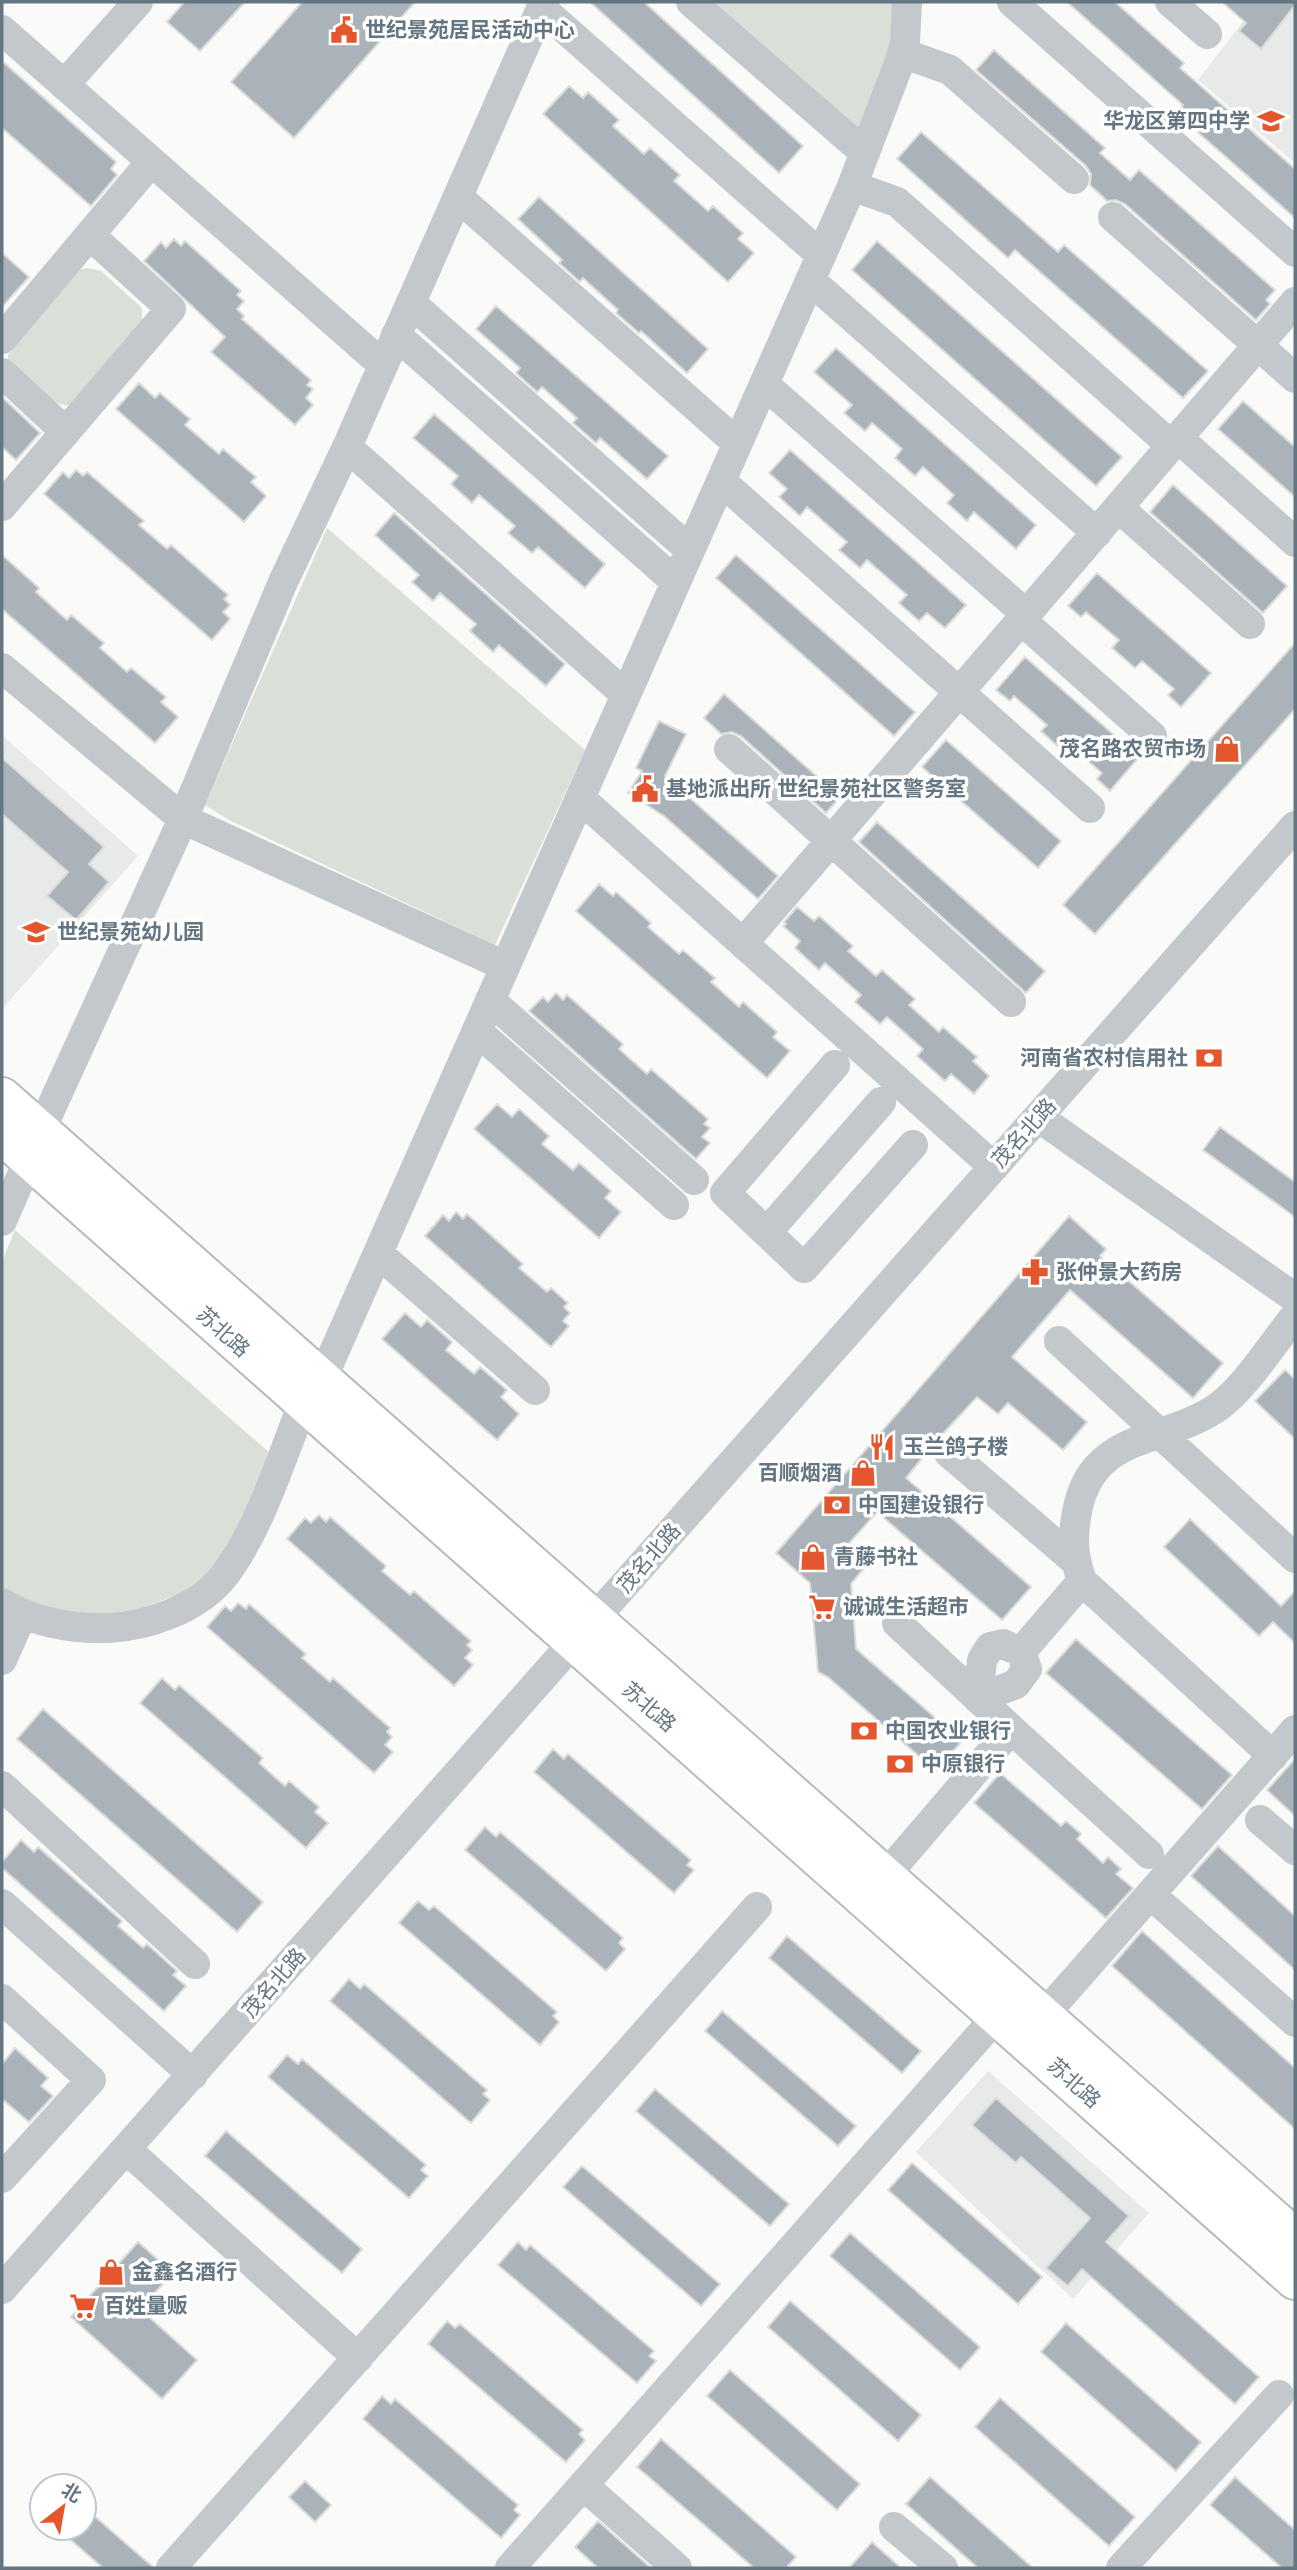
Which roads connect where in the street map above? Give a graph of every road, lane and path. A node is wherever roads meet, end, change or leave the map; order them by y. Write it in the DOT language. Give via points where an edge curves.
graph roads {
  1 [pos="138,2"];
  2 [pos="691,2"];
  3 [pos="907,2"];
  4 [pos="1012,2"];
  5 [pos="1170,2"];
  6 [pos="542,5"];
  7 [pos="2,30"];
  8 [pos="1207,34"];
  9 [pos="902,53"];
  10 [pos="65,85"];
  11 [pos="864,153"];
  12 [pos="151,162"];
  13 [pos="1074,179"];
  14 [pos="852,186"];
  15 [pos="458,197"];
  16 [pos="1113,218"];
  17 [pos="91,236"];
  18 [pos="1295,251"];
  19 [pos="816,267"];
  20 [pos="1295,302"];
  21 [pos="411,303"];
  22 [pos="396,335"];
  23 [pos="2,340"];
  24 [pos="1258,345"];
  25 [pos="383,365"];
  26 [pos="2,373"];
  27 [pos="1295,378"];
  28 [pos="764,383"];
  29 [pos="66,432"];
  30 [pos="1175,442"];
  31 [pos="737,443"];
  32 [pos="347,447"];
  33 [pos="721,481"];
  34 [pos="2,506"];
  35 [pos="1119,508"];
  36 [pos="1097,533"];
  37 [pos="1295,542"];
  38 [pos="690,550"];
  39 [pos="676,582"];
  40 [pos="1024,617"];
  41 [pos="1250,624"];
  42 [pos="2,668"];
  43 [pos="960,691"];
  44 [pos="626,695"];
  45 [pos="1152,736"];
  46 [pos="729,749"];
  47 [pos="581,799"];
  48 [pos="1090,808"];
  49 [pos="183,819"];
  50 [pos="1295,826"];
  51 [pos="831,840"];
  52 [pos="743,943"];
  53 [pos="505,966"];
  54 [pos="490,1000"];
  55 [pos="1011,1002"];
  56 [pos="477,1031"];
  57 [pos="835,1065"];
  58 [pos="2,1097"];
  59 [pos="881,1102"];
  60 [pos="1038,1117"];
  61 [pos="24,1142"];
  62 [pos="913,1145"];
  63 [pos="994,1167"];
  64 [pos="694,1180"];
  65 [pos="674,1205"];
  66 [pos="2,1221"];
  67 [pos="767,1232"];
  68 [pos="379,1254"];
  69 [pos="1295,1298"];
  70 [pos="1295,1316"];
  71 [pos="1059,1341"];
  72 [pos="534,1391"];
  73 [pos="313,1392"];
  74 [pos="1160,1433"];
  75 [pos="949,1453"];
  76 [pos="1295,1558"];
  77 [pos="1078,1570"];
  78 [pos="12,1609"];
  79 [pos="897,1623"];
  80 [pos="585,1631"];
  81 [pos="2,1660"];
  82 [pos="978,1699"];
  83 [pos="1011,1729"];
  84 [pos="1295,1730"];
  85 [pos="1273,1756"];
  86 [pos="2,1786"];
  87 [pos="1261,1820"];
  88 [pos="1295,1850"];
  89 [pos="1149,1854"];
  90 [pos="886,1875"];
  91 [pos="1151,1895"];
  92 [pos="2,1904"];
  93 [pos="757,1907"];
  94 [pos="195,1964"];
  95 [pos="2,1999"];
  96 [pos="998,2015"];
  97 [pos="1044,2015"];
  98 [pos="1295,2022"];
  99 [pos="193,2075"];
  100 [pos="126,2150"];
  101 [pos="2,2178"];
  102 [pos="1295,2238"];
  103 [pos="5,2278"];
  104 [pos="1295,2280"];
  105 [pos="358,2358"];
  106 [pos="1279,2395"];
  107 [pos="583,2485"];
  108 [pos="894,2527"];
  109 [pos="171,2568"];
  110 [pos="510,2568"];
  111 [pos="677,2568"];
  112 [pos="943,2568"];
  113 [pos="1121,2568"];
  1 -- 10 [label="street"];
  2 -- 11 [label="street"];
  3 -- 9 [label="street"];
  4 -- 18 [label="street"];
  5 -- 8 [label="street"];
  6 -- 15 [label="street"];
  6 -- 19 [label="street"];
  7 -- 10 [label="street"];
  9 -- 11 [label="street"];
  9 -- 13 [label="street" via="950,70"];
  10 -- 12 [label="street"];
  11 -- 14 [label="street"];
  12 -- 17 [label="street"];
  12 -- 25 [label="street"];
  14 -- 19 [label="street"];
  14 -- 30 [label="street" via="897,202"];
  15 -- 21 [label="street"];
  15 -- 31 [label="street"];
  16 -- 24 [label="street"];
  17 -- 23 [label="street"];
  17 -- 29 [label="street" via="171,309"];
  19 -- 28 [label="street"];
  19 -- 36 [label="street"];
  20 -- 24 [label="street"];
  21 -- 22 [label="street"];
  21 -- 38 [label="street"];
  22 -- 25 [label="street"];
  22 -- 39 [label="street"];
  24 -- 27 [label="street"];
  24 -- 30 [label="street"];
  25 -- 32 [label="street"];
  26 -- 29 [label="street"];
  28 -- 31 [label="street"];
  28 -- 40 [label="street"];
  29 -- 34 [label="street"];
  30 -- 35 [label="street"];
  30 -- 37 [label="street"];
  31 -- 33 [label="street"];
  32 -- 44 [label="street"];
  32 -- 49 [label="street" via="283,582"];
  33 -- 38 [label="street"];
  33 -- 43 [label="street"];
  35 -- 36 [label="street"];
  35 -- 41 [label="street"];
  36 -- 40 [label="street"];
  38 -- 39 [label="street"];
  39 -- 44 [label="street"];
  40 -- 43 [label="street"];
  40 -- 45 [label="street"];
  42 -- 49 [label="street"];
  43 -- 48 [label="street"];
  43 -- 51 [label="street"];
  44 -- 47 [label="street"];
  46 -- 51 [label="street"];
  47 -- 52 [label="street"];
  47 -- 53 [label="street"];
  49 -- 53 [label="street"];
  49 -- 61 [label="street"];
  50 -- 60 [label="street, 茂名北路"];
  51 -- 52 [label="street"];
  51 -- 55 [label="street"];
  52 -- 63 [label="street"];
  53 -- 54 [label="street"];
  54 -- 56 [label="street"];
  54 -- 64 [label="street"];
  56 -- 65 [label="street"];
  56 -- 68 [label="street"];
  57 -- 67 [label="street" via="726,1193"];
  58 -- 61 [label="main road, 苏北路"];
  59 -- 67 [label="street"];
  60 -- 63 [label="street, 茂名北路"];
  60 -- 69 [label="street"];
  61 -- 66 [label="street"];
  61 -- 73 [label="main road, 苏北路"];
  62 -- 67 [label="street" via="804,1268"];
  63 -- 80 [label="street, 茂名北路"];
  68 -- 72 [label="street"];
  68 -- 73 [label="street"];
  70 -- 74 [label="street" via="1232,1395 1214,1409"];
  71 -- 74 [label="street"];
  73 -- 78 [label="street" via="241,1549 222,1578 198,1600 130,1627 80,1629"];
  73 -- 80 [label="main road, 苏北路"];
  74 -- 76 [label="street"];
  74 -- 77 [label="street" via="1097,1465 1079,1500 1074,1528"];
  75 -- 77 [label="street"];
  77 -- 82 [label="street" via="1021,1652 1003,1644 990,1647 982,1660"];
  77 -- 85 [label="street"];
  78 -- 81 [label="street"];
  79 -- 82 [label="street"];
  80 -- 90 [label="main road, 苏北路"];
  80 -- 96 [label="main road, 苏北路"];
  80 -- 99 [label="street, 茂名北路"];
  82 -- 83 [label="street"];
  83 -- 89 [label="street"];
  83 -- 90 [label="street"];
  84 -- 85 [label="street"];
  85 -- 91 [label="street"];
  86 -- 94 [label="street"];
  87 -- 88 [label="street"];
  90 -- 97 [label="main road, 苏北路"];
  91 -- 97 [label="street"];
  91 -- 98 [label="street"];
  92 -- 99 [label="street"];
  93 -- 105 [label="street"];
  95 -- 101 [label="street" via="91,2080"];
  96 -- 104 [label="main road, 苏北路"];
  96 -- 107 [label="street"];
  97 -- 102 [label="main road, 苏北路"];
  99 -- 100 [label="street, 茂名北路"];
  100 -- 103 [label="street, 茂名北路"];
  100 -- 105 [label="street"];
  105 -- 109 [label="street"];
  106 -- 113 [label="street"];
  107 -- 110 [label="street"];
  107 -- 111 [label="street"];
  108 -- 112 [label="street"];
}
